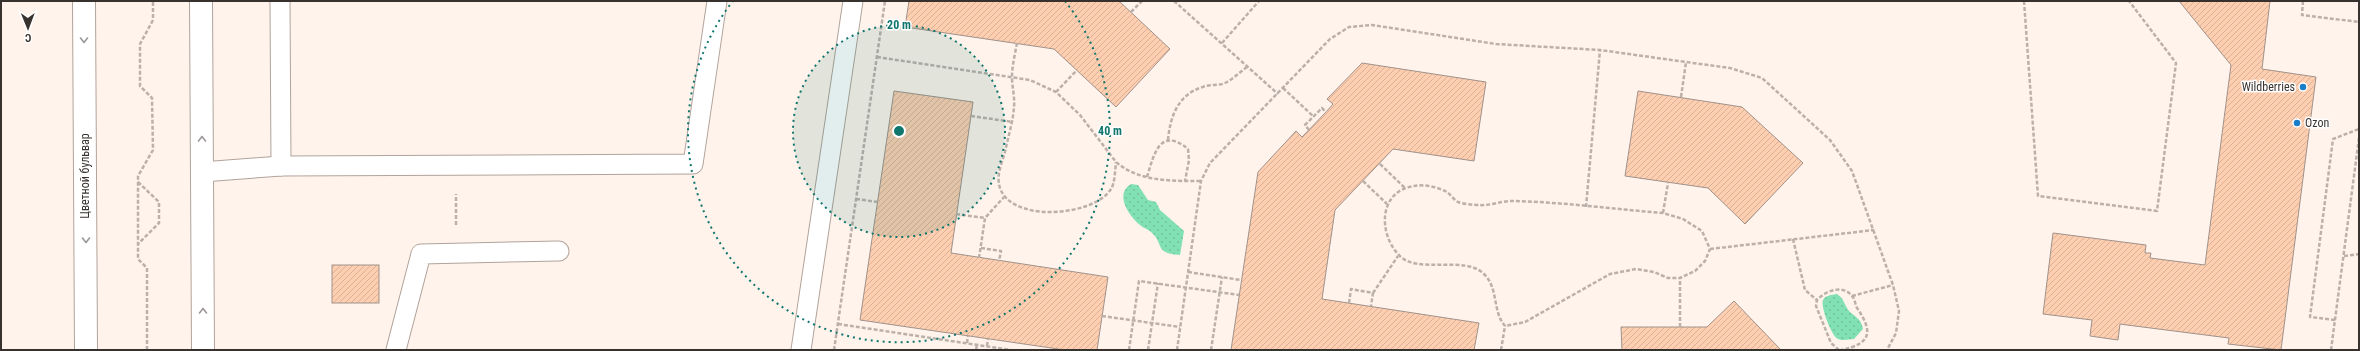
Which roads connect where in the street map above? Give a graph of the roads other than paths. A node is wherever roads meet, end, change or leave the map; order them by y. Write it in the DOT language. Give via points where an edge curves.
graph roads {
  1 [pos="84,1"];
  2 [pos="201,1"];
  3 [pos="280,1"];
  4 [pos="717,1"];
  5 [pos="853,1"];
  6 [pos="281,166"];
  7 [pos="202,172"];
  8 [pos="559,251"];
  9 [pos="86,350"];
  10 [pos="203,350"];
  11 [pos="396,350"];
  12 [pos="801,350"];
  1 -- 9 [label="street, Цветной бульвар, one-way"];
  7 -- 2 [label="street, one-way"];
  3 -- 6 [label="lane"];
  4 -- 6 [label="lane" via="693,164"];
  5 -- 12 [label="lane"];
  6 -- 7 [label="lane"];
  10 -- 7 [label="street, one-way"];
  8 -- 11 [label="lane" via="421,254"];
}
